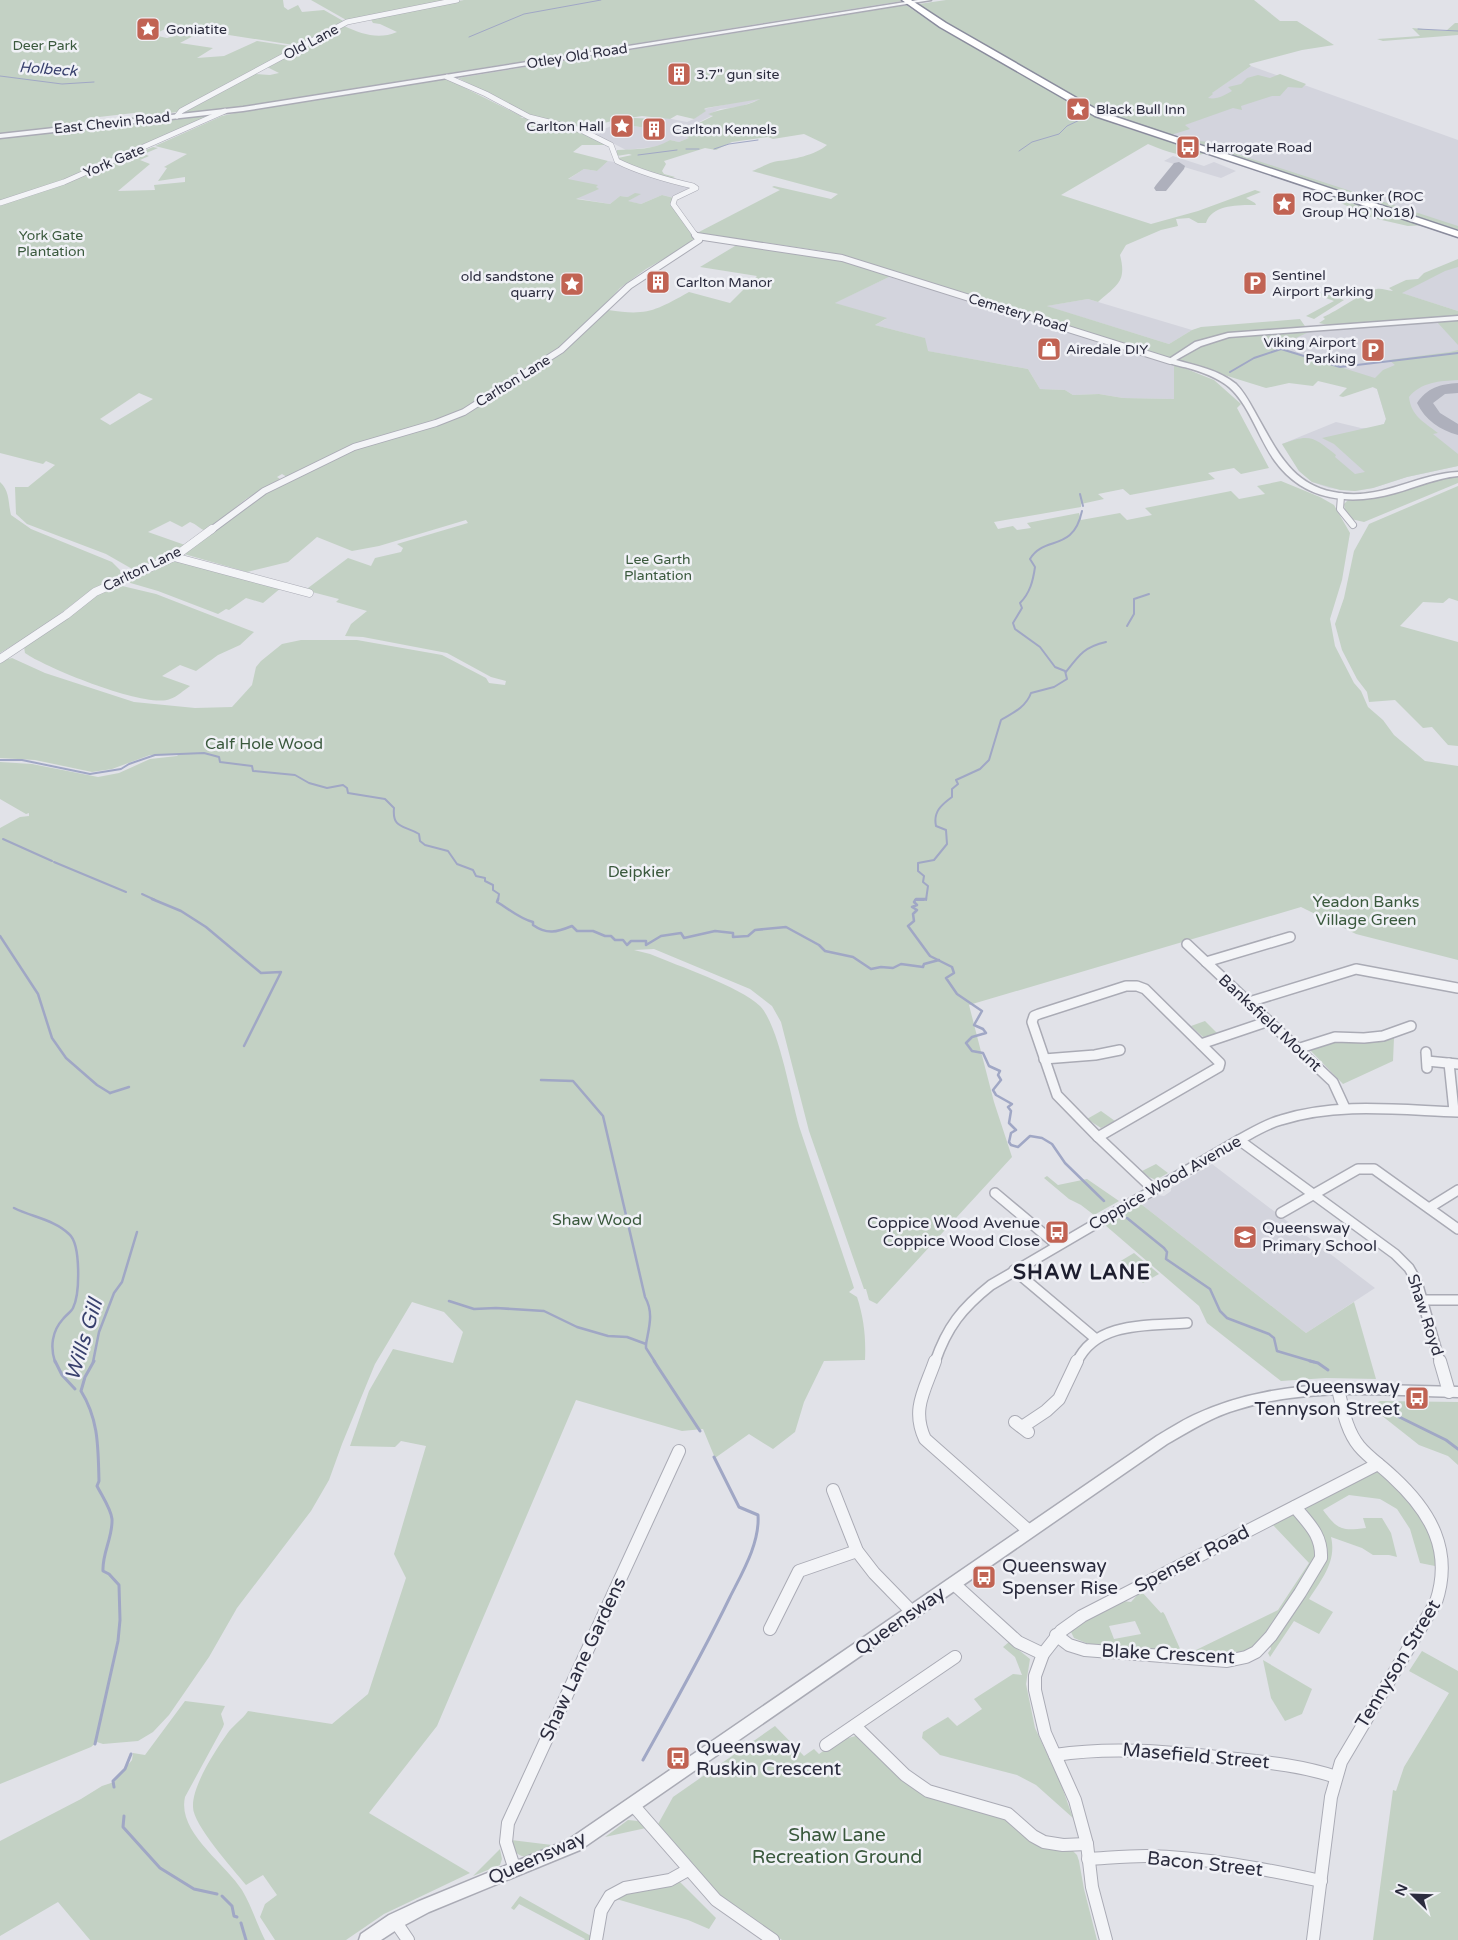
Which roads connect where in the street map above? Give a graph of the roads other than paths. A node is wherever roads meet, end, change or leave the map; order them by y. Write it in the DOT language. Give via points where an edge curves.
graph roads {
  1 [pos="457,0"];
  2 [pos="928,0"];
  3 [pos="908,1"];
  4 [pos="447,77"];
  5 [pos="225,111"];
  6 [pos="177,116"];
  7 [pos="0,136"];
  8 [pos="0,203"];
  9 [pos="1458,234"];
  10 [pos="697,236"];
  11 [pos="1458,318"];
  12 [pos="1170,360"];
  13 [pos="1458,474"];
  14 [pos="1341,496"];
  15 [pos="1353,525"];
  16 [pos="174,557"];
  17 [pos="309,593"];
  18 [pos="0,659"];
  19 [pos="1290,937"];
  20 [pos="1187,944"];
  21 [pos="1206,962"];
  22 [pos="1458,988"];
  23 [pos="1249,1002"];
  24 [pos="1269,1021"];
  25 [pos="1411,1026"];
  26 [pos="1201,1044"];
  27 [pos="1298,1048"];
  28 [pos="1120,1050"];
  29 [pos="1044,1059"];
  30 [pos="1427,1060"];
  31 [pos="1454,1064"];
  32 [pos="1345,1108"];
  33 [pos="1456,1111"];
  34 [pos="1098,1137"];
  35 [pos="1239,1140"];
  36 [pos="1153,1189"];
  37 [pos="1458,1190"];
  38 [pos="995,1193"];
  39 [pos="1314,1194"];
  40 [pos="1429,1208"];
  41 [pos="1281,1213"];
  42 [pos="1458,1229"];
  43 [pos="1057,1245"];
  44 [pos="1014,1270"];
  45 [pos="1423,1300"];
  46 [pos="1458,1300"];
  47 [pos="1188,1323"];
  48 [pos="1096,1339"];
  49 [pos="1338,1389"];
  50 [pos="1453,1392"];
  51 [pos="1021,1427"];
  52 [pos="680,1450"];
  53 [pos="1378,1464"];
  54 [pos="832,1490"];
  55 [pos="1295,1507"];
  56 [pos="1029,1531"];
  57 [pos="857,1551"];
  58 [pos="954,1584"];
  59 [pos="912,1612"];
  60 [pos="770,1629"];
  61 [pos="1056,1635"];
  62 [pos="1043,1654"];
  63 [pos="954,1657"];
  64 [pos="855,1726"];
  65 [pos="826,1745"];
  66 [pos="1055,1755"];
  67 [pos="1336,1777"];
  68 [pos="633,1806"];
  69 [pos="1087,1844"];
  70 [pos="1088,1859"];
  71 [pos="515,1870"];
  72 [pos="688,1870"];
  73 [pos="1321,1881"];
  74 [pos="395,1921"];
  75 [pos="366,1940"];
  76 [pos="408,1940"];
  77 [pos="596,1940"];
  78 [pos="773,1940"];
  79 [pos="1106,1940"];
  80 [pos="1313,1940"];
  1 -- 6 [label="street, Old Lane" via="347,22"];
  2 -- 3 [label="street, Otley Old Road"];
  3 -- 4 [label="street, Otley Old Road"];
  3 -- 9 [label="highway" via="984,49 1105,117"];
  4 -- 5 [label="street, Otley Old Road"];
  4 -- 10 [label="street" via="529,117 593,135 611,145 617,160 629,166 693,186 696,188 675,198 673,204"];
  5 -- 6 [label="street, East Chevin Road"];
  5 -- 8 [label="street, York Gate" via="64,182"];
  6 -- 7 [label="street, East Chevin Road"];
  10 -- 12 [label="street, Cemetery Road" via="842,258"];
  10 -- 16 [label="street, Carlton Lane" via="699,240 629,286 562,350 523,376 464,412 354,447 264,491"];
  11 -- 12 [label="street" via="1228,335 1198,344"];
  12 -- 14 [label="street, Cemetery Road" via="1209,373 1232,385 1291,477 1314,490"];
  13 -- 14 [label="street, Cemetery Road" via="1429,478 1365,497"];
  14 -- 15 [label="street" via="1340,509"];
  16 -- 17 [label="street"];
  16 -- 18 [label="street, Carlton Lane" via="95,592"];
  19 -- 21 [label="street"];
  20 -- 21 [label="street, Banksfield Mount"];
  21 -- 23 [label="street, Banksfield Mount"];
  22 -- 23 [label="street" via="1356,969"];
  23 -- 24 [label="street, Banksfield Mount"];
  24 -- 26 [label="street"];
  24 -- 27 [label="street, Banksfield Mount"];
  25 -- 27 [label="street" via="1383,1036 1335,1037"];
  26 -- 29 [label="street" via="1145,989 1130,986 1034,1016 1032,1022"];
  26 -- 34 [label="street" via="1218,1061 1218,1070"];
  27 -- 32 [label="street, Banksfield Mount" via="1332,1082"];
  28 -- 29 [label="street"];
  29 -- 34 [label="street" via="1057,1094"];
  30 -- 31 [label="street"];
  31 -- 33 [label="street"];
  32 -- 33 [label="street, Coppice Wood Avenue"];
  32 -- 35 [label="street, Coppice Wood Avenue" via="1287,1118"];
  34 -- 36 [label="street"];
  35 -- 36 [label="street, Coppice Wood Avenue"];
  35 -- 39 [label="street, Shaw Royd"];
  36 -- 43 [label="street, Coppice Wood Avenue"];
  37 -- 40 [label="street"];
  38 -- 43 [label="street"];
  39 -- 40 [label="street" via="1358,1169 1367,1168 1374,1169"];
  39 -- 41 [label="street"];
  39 -- 45 [label="street, Shaw Royd" via="1404,1262 1413,1274"];
  40 -- 42 [label="street"];
  43 -- 44 [label="street, Coppice Wood Avenue"];
  44 -- 48 [label="street"];
  44 -- 56 [label="street, Coppice Wood Avenue" via="976,1297 950,1326 930,1371 917,1418 925,1439"];
  45 -- 46 [label="street"];
  45 -- 50 [label="street, Shaw Royd"];
  47 -- 48 [label="street" via="1117,1331"];
  48 -- 51 [label="street" via="1082,1352 1060,1398"];
  49 -- 50 [label="street, Queensway"];
  49 -- 53 [label="street, Tennyson Street" via="1346,1424 1359,1445"];
  49 -- 56 [label="street, Queensway" via="1275,1393 1212,1412 1182,1426"];
  52 -- 71 [label="street, Shaw Lane Gardens" via="508,1822 505,1838"];
  53 -- 55 [label="street, Spenser Road"];
  53 -- 67 [label="street, Tennyson Street" via="1404,1487 1430,1519 1442,1550 1444,1579 1436,1602 1350,1744"];
  54 -- 57 [label="street"];
  55 -- 61 [label="street, Spenser Road" via="1082,1616"];
  55 -- 61 [label="street, Blake Crescent" via="1317,1531 1323,1545 1321,1558 1268,1641 1255,1653 1227,1661 1100,1652 1076,1648"];
  56 -- 58 [label="street, Queensway"];
  57 -- 59 [label="street"];
  57 -- 60 [label="street" via="799,1571"];
  58 -- 59 [label="street, Queensway"];
  58 -- 62 [label="street" via="1018,1642"];
  59 -- 68 [label="street, Queensway"];
  61 -- 62 [label="street, Spenser Road"];
  62 -- 66 [label="street, Spenser Road" via="1035,1676 1035,1690 1041,1719"];
  63 -- 64 [label="street"];
  64 -- 65 [label="street"];
  64 -- 69 [label="street" via="905,1775 928,1791 1008,1814 1044,1842"];
  66 -- 67 [label="street, Masefield Street" via="1097,1749 1165,1752 1294,1766"];
  66 -- 69 [label="street, Spenser Road" via="1076,1800"];
  67 -- 73 [label="street, Tennyson Street"];
  68 -- 71 [label="street, Queensway" via="574,1845"];
  68 -- 72 [label="street"];
  69 -- 70 [label="street, Spenser Road"];
  70 -- 73 [label="street, Bacon Street" via="1174,1858 1269,1870"];
  70 -- 79 [label="street, Spenser Road"];
  71 -- 74 [label="street, Queensway"];
  72 -- 77 [label="street" via="669,1881 614,1892 601,1912"];
  72 -- 78 [label="street" via="728,1910"];
  73 -- 80 [label="street, Tennyson Street"];
  74 -- 75 [label="street, Queensway"];
  74 -- 76 [label="street"];
}
